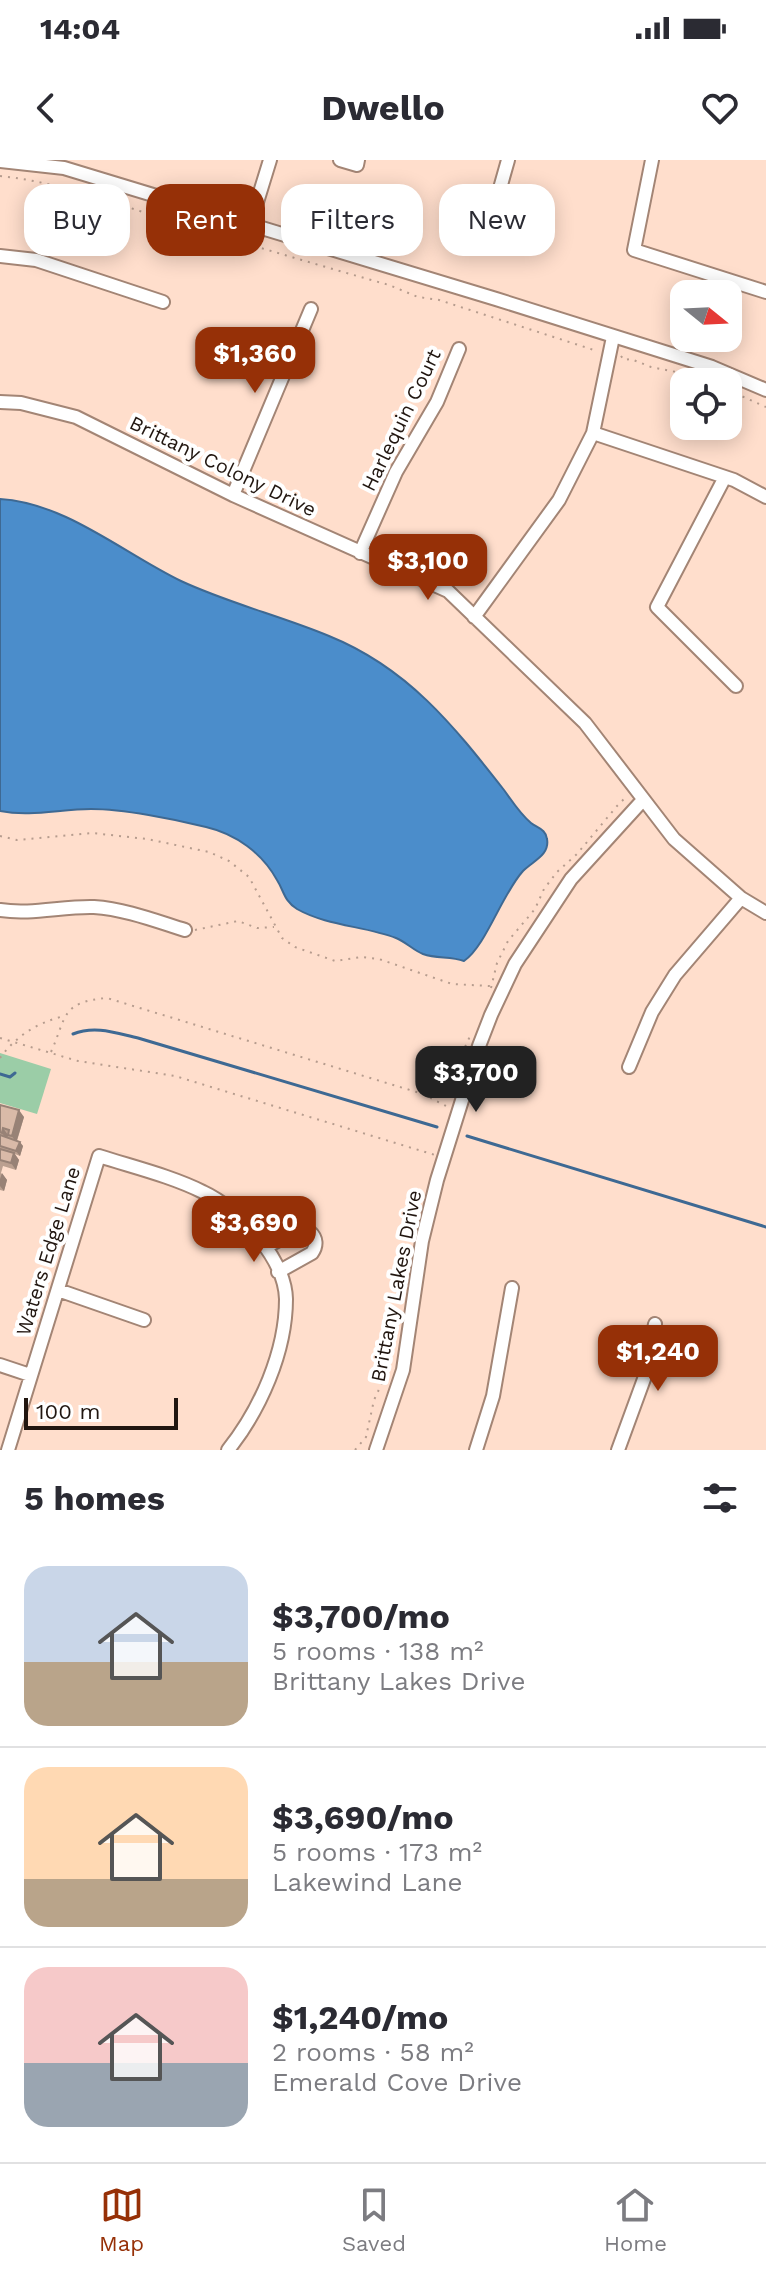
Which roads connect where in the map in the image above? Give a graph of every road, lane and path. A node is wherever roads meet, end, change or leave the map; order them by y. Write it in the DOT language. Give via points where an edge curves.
graph roads {
  1 [pos="270,160"];
  2 [pos="340,160"];
  3 [pos="508,160"];
  4 [pos="652,160"];
  5 [pos="0,161"];
  6 [pos="357,162"];
  7 [pos="0,176"];
  8 [pos="263,184"];
  9 [pos="501,184"];
  10 [pos="146,193"];
  11 [pos="265,230"];
  12 [pos="0,256"];
  13 [pos="766,292"];
  14 [pos="163,302"];
  15 [pos="311,309"];
  16 [pos="613,337"];
  17 [pos="459,349"];
  18 [pos="610,351"];
  19 [pos="670,371"];
  20 [pos="766,390"];
  21 [pos="742,396"];
  22 [pos="0,402"];
  23 [pos="766,407"];
  24 [pos="593,433"];
  25 [pos="725,477"];
  26 [pos="233,495"];
  27 [pos="766,497"];
  28 [pos="360,553"];
  29 [pos="474,617"];
  30 [pos="736,686"];
  31 [pos="638,804"];
  32 [pos="0,836"];
  33 [pos="741,898"];
  34 [pos="0,910"];
  35 [pos="766,913"];
  36 [pos="275,927"];
  37 [pos="185,930"];
  38 [pos="491,986"];
  39 [pos="490,993"];
  40 [pos="66,1015"];
  41 [pos="472,1032"];
  42 [pos="0,1038"];
  43 [pos="12,1041"];
  44 [pos="51,1053"];
  45 [pos="0,1058"];
  46 [pos="629,1067"];
  47 [pos="452,1095"];
  48 [pos="448,1115"];
  49 [pos="433,1165"];
  50 [pos="266,1247"];
  51 [pos="278,1272"];
  52 [pos="512,1288"];
  53 [pos="58,1290"];
  54 [pos="144,1320"];
  55 [pos="655,1324"];
  56 [pos="393,1361"];
  57 [pos="0,1365"];
  58 [pos="30,1375"];
  59 [pos="8,1450"];
  60 [pos="228,1450"];
  61 [pos="355,1450"];
  62 [pos="376,1450"];
  63 [pos="476,1450"];
  64 [pos="618,1450"];
  1 -- 8 [label="street"];
  2 -- 6 [label="street"];
  3 -- 9 [label="street"];
  4 -- 13 [label="street" via="634,250"];
  5 -- 10 [label="street" via="64,168"];
  7 -- 18 [label="path" via="89,193 596,352"];
  11 -- 16 [label="street"];
  12 -- 14 [label="street" via="36,260"];
  15 -- 26 [label="street"];
  16 -- 18 [label="street"];
  16 -- 20 [label="street" via="712,367"];
  17 -- 28 [label="street, Harlequin Court"];
  18 -- 19 [label="path" via="624,360"];
  18 -- 24 [label="street"];
  21 -- 23 [label="path"];
  22 -- 26 [label="street, Brittany Colony Drive" via="76,417"];
  24 -- 25 [label="street"];
  24 -- 29 [label="street" via="559,500"];
  25 -- 27 [label="street"];
  25 -- 30 [label="street" via="657,607"];
  26 -- 28 [label="street, Brittany Colony Drive"];
  28 -- 29 [label="street, Brittany Colony Drive" via="448,591"];
  29 -- 31 [label="street, Brittany Colony Drive" via="585,723"];
  31 -- 33 [label="street, Brittany Colony Drive"];
  31 -- 38 [label="path" via="624,799 557,872 508,941"];
  31 -- 62 [label="street, Brittany Lakes Drive" via="571,879 515,964 487,1025 437,1180 422,1241 403,1370"];
  32 -- 36 [label="path" via="17,840 92,833 209,852 249,877"];
  33 -- 35 [label="street, Brittany Colony Drive"];
  33 -- 46 [label="street" via="675,975 652,1012"];
  34 -- 37 [label="street" via="93,907"];
  36 -- 37 [label="path" via="238,921"];
  36 -- 38 [label="path" via="287,943 335,961 379,959 452,984"];
  38 -- 39 [label="path"];
  40 -- 43 [label="path"];
  40 -- 44 [label="path"];
  40 -- 48 [label="path" via="82,1000 107,998 412,1090 449,1108"];
  41 -- 47 [label="path"];
  42 -- 43 [label="path"];
  43 -- 44 [label="path"];
  43 -- 45 [label="path"];
  44 -- 49 [label="path" via="175,1076 436,1156"];
  50 -- 51 [label="street"];
  50 -- 51 [label="street" via="298,1231 315,1238 312,1253"];
  50 -- 53 [label="street, Waters Edge Lane" via="239,1215 204,1192 99,1156"];
  51 -- 60 [label="street" via="286,1296 280,1344 249,1424"];
  52 -- 63 [label="street" via="493,1396"];
  53 -- 54 [label="street"];
  53 -- 58 [label="street, Waters Edge Lane"];
  55 -- 64 [label="street" via="644,1379"];
  56 -- 61 [label="path" via="374,1400 366,1437"];
  57 -- 58 [label="street"];
  58 -- 59 [label="street, Waters Edge Lane"];
}
